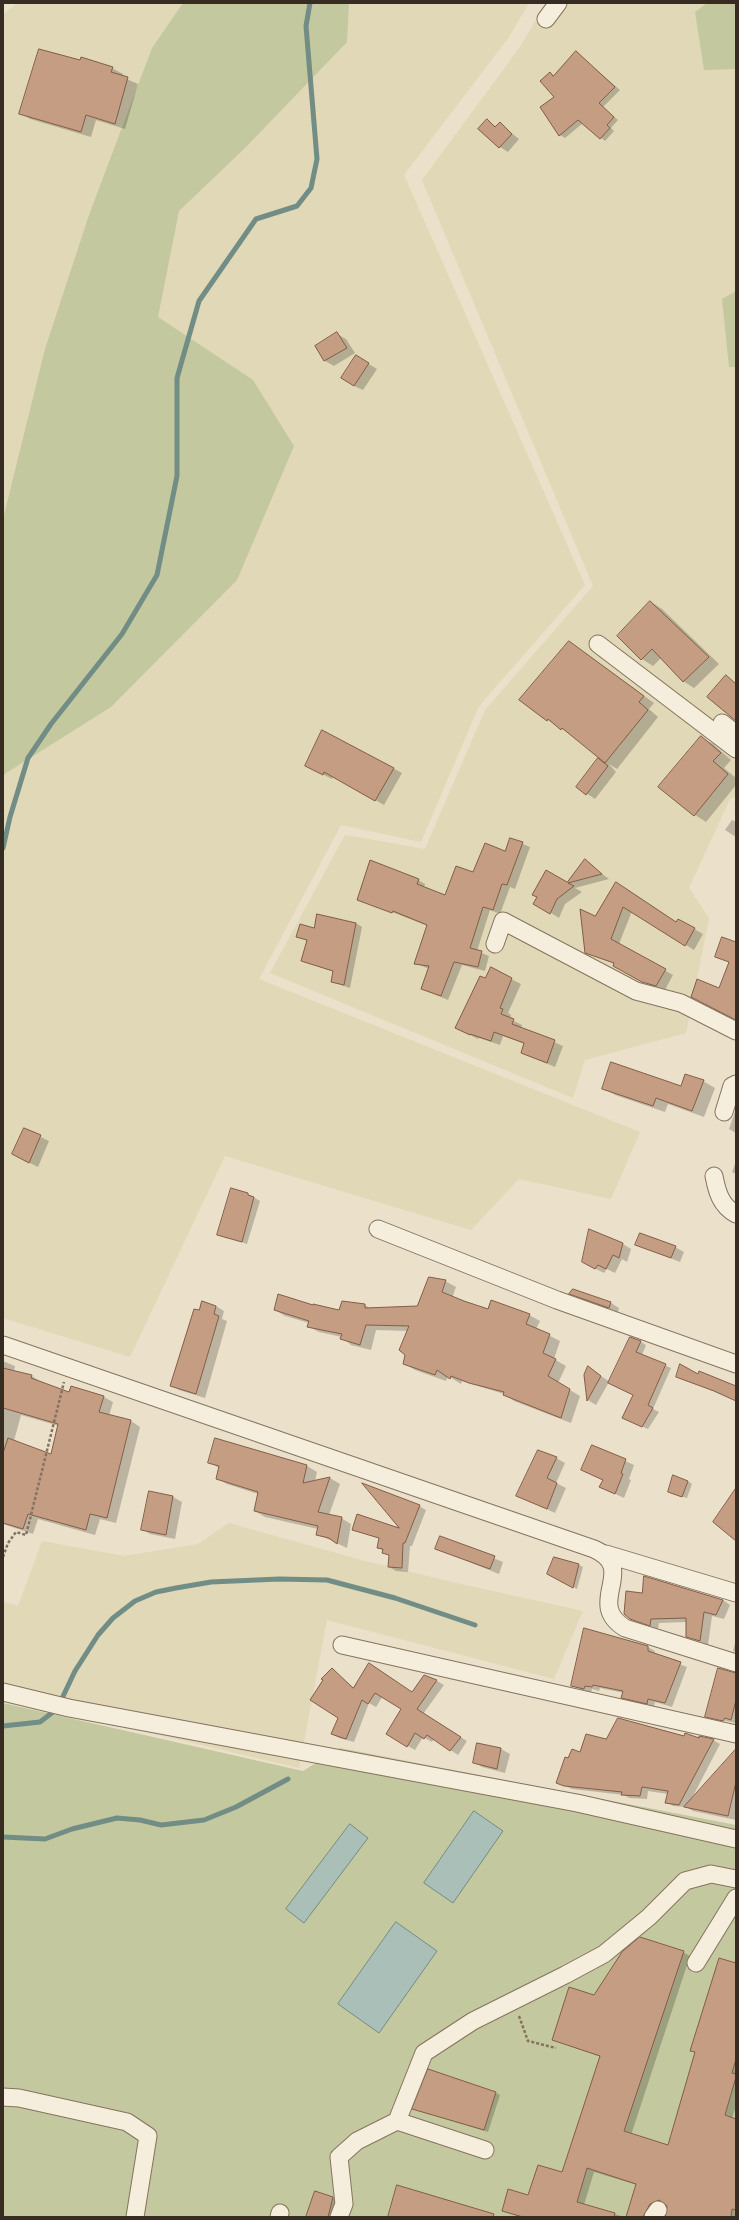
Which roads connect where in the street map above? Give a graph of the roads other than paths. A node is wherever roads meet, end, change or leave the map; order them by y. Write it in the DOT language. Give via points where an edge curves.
graph roads {
  1 [pos="558,3"];
  2 [pos="546,19"];
  3 [pos="598,644"];
  4 [pos="722,723"];
  5 [pos="736,734"];
  6 [pos="736,749"];
  7 [pos="495,944"];
  8 [pos="736,1031"];
  9 [pos="736,1084"];
  10 [pos="724,1112"];
  11 [pos="714,1176"];
  12 [pos="736,1214"];
  13 [pos="378,1229"];
  14 [pos="3,1345"];
  15 [pos="736,1364"];
  16 [pos="606,1554"];
  17 [pos="736,1593"];
  18 [pos="342,1645"];
  19 [pos="736,1663"];
  20 [pos="3,1692"];
  21 [pos="736,1734"];
  22 [pos="736,1839"];
  23 [pos="736,1879"];
  24 [pos="736,1898"];
  25 [pos="696,1963"];
  26 [pos="3,2097"];
  27 [pos="397,2121"];
  28 [pos="485,2150"];
  29 [pos="135,2217"];
  30 [pos="339,2217"];
  1 -- 2 [label="street"];
  3 -- 6 [label="street"];
  4 -- 5 [label="street"];
  7 -- 8 [label="street" via="503,921 636,991 681,1003"];
  9 -- 10 [label="street" via="732,1086"];
  11 -- 12 [label="street" via="718,1196 729,1210"];
  13 -- 15 [label="street" via="557,1300"];
  14 -- 16 [label="street"];
  16 -- 17 [label="street"];
  16 -- 19 [label="street" via="612,1564 613,1574 608,1608 610,1616 616,1622 625,1628"];
  18 -- 21 [label="street"];
  20 -- 22 [label="street" via="69,1708 577,1803"];
  23 -- 27 [label="street" via="711,1874 685,1881 650,1917 604,1954 473,2021 424,2053"];
  24 -- 25 [label="street"];
  26 -- 29 [label="street" via="19,2098 127,2122 148,2136"];
  27 -- 28 [label="street"];
  27 -- 30 [label="street" via="357,2141 340,2157 344,2204"];
}
